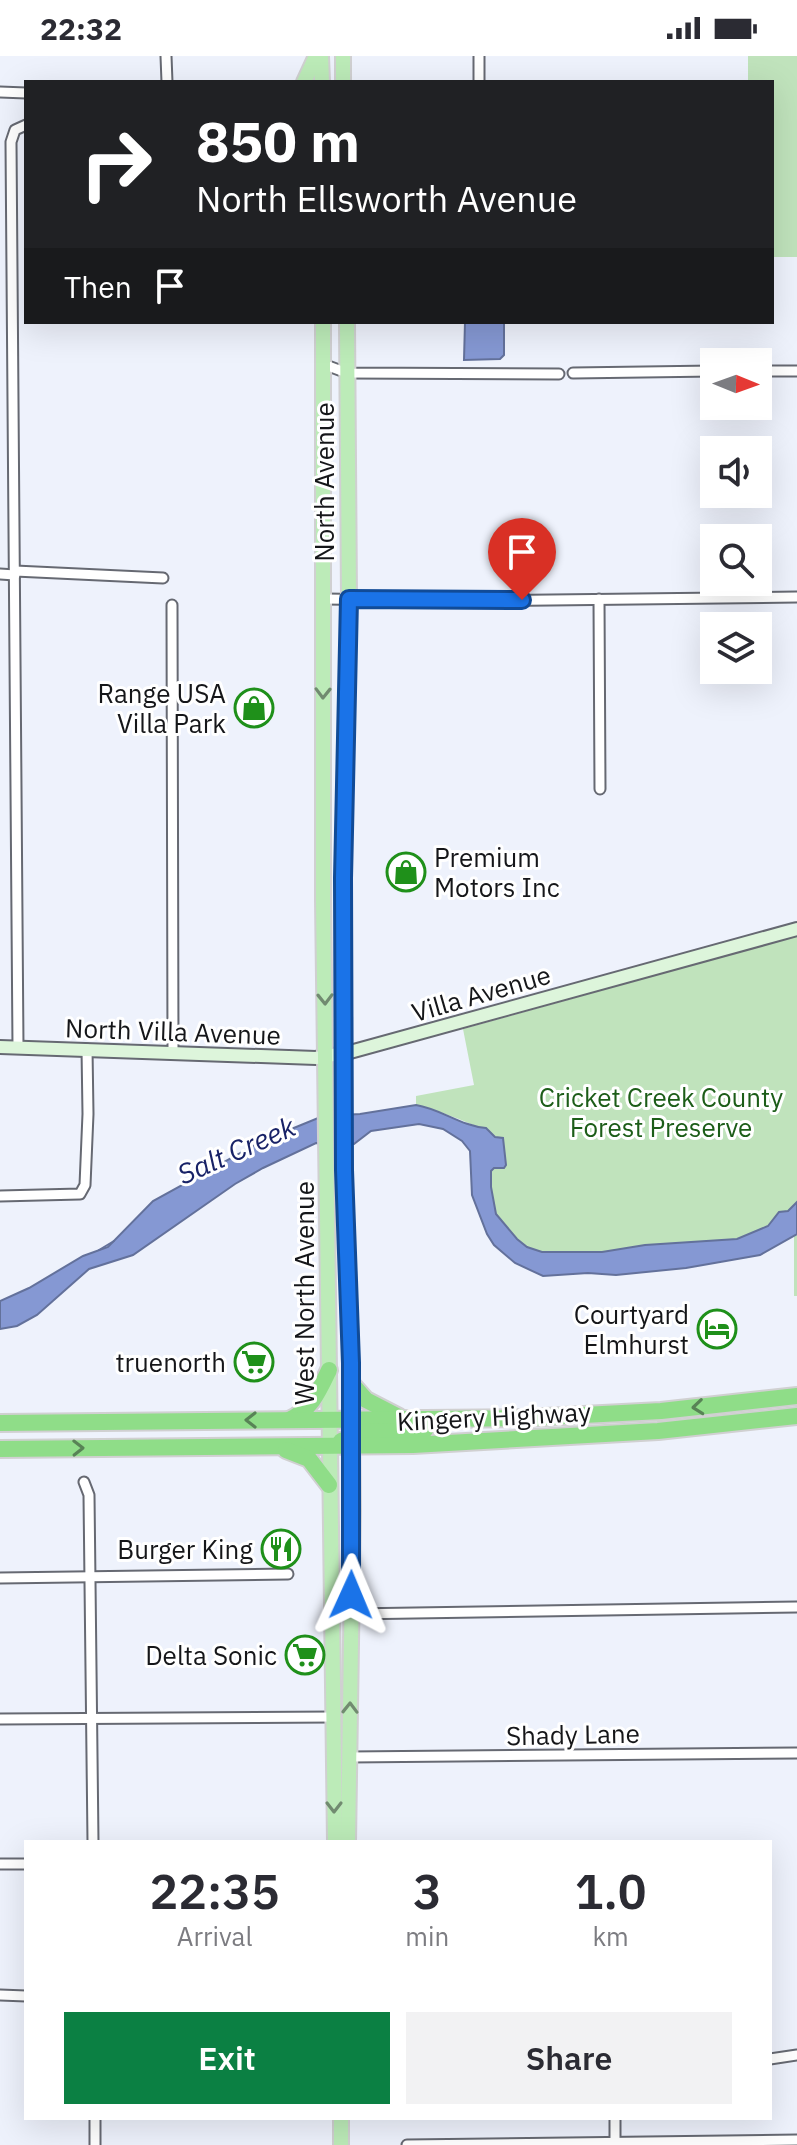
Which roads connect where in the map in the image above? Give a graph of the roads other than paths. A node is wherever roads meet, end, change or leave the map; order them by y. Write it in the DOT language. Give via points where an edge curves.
graph roads {
  1 [pos="166,56"];
  2 [pos="319,56"];
  3 [pos="343,56"];
  4 [pos="479,56"];
  5 [pos="167,80"];
  6 [pos="305,80"];
  7 [pos="322,80"];
  8 [pos="343,80"];
  9 [pos="479,80"];
  10 [pos="0,92"];
  11 [pos="24,93"];
  12 [pos="24,126"];
  13 [pos="323,324"];
  14 [pos="347,324"];
  15 [pos="323,364"];
  16 [pos="700,371"];
  17 [pos="772,371"];
  18 [pos="797,371"];
  19 [pos="347,373"];
  20 [pos="573,373"];
  21 [pos="559,374"];
  22 [pos="15,573"];
  23 [pos="0,574"];
  24 [pos="163,578"];
  25 [pos="797,597"];
  26 [pos="325,599"];
  27 [pos="349,599"];
  28 [pos="599,599"];
  29 [pos="172,605"];
  30 [pos="600,789"];
  31 [pos="797,929"];
  32 [pos="0,1047"];
  33 [pos="18,1047"];
  34 [pos="87,1049"];
  35 [pos="173,1052"];
  36 [pos="343,1054"];
  37 [pos="326,1057"];
  38 [pos="0,1196"];
  39 [pos="329,1370"];
  40 [pos="351,1383"];
  41 [pos="797,1389"];
  42 [pos="797,1396"];
  43 [pos="776,1399"];
  44 [pos="578,1416"];
  45 [pos="797,1416"];
  46 [pos="329,1418"];
  47 [pos="352,1419"];
  48 [pos="404,1419"];
  49 [pos="286,1421"];
  50 [pos="0,1423"];
  51 [pos="352,1441"];
  52 [pos="273,1446"];
  53 [pos="329,1446"];
  54 [pos="0,1449"];
  55 [pos="84,1482"];
  56 [pos="329,1485"];
  57 [pos="288,1574"];
  58 [pos="90,1576"];
  59 [pos="0,1578"];
  60 [pos="797,1607"];
  61 [pos="351,1614"];
  62 [pos="334,1717"];
  63 [pos="0,1719"];
  64 [pos="92,1719"];
  65 [pos="797,1753"];
  66 [pos="350,1757"];
  67 [pos="93,1840"];
  68 [pos="335,1840"];
  69 [pos="348,1840"];
  70 [pos="0,1864"];
  71 [pos="24,1864"];
  72 [pos="0,1995"];
  73 [pos="24,1996"];
  74 [pos="797,2055"];
  75 [pos="772,2059"];
  76 [pos="95,2120"];
  77 [pos="341,2120"];
  78 [pos="615,2120"];
  79 [pos="797,2140"];
  80 [pos="615,2143"];
  81 [pos="95,2145"];
  82 [pos="341,2145"];
  83 [pos="407,2145"];
  1 -- 5 [label="street"];
  2 -- 6 [label="main road"];
  2 -- 7 [label="main road"];
  3 -- 8 [label="main road"];
  4 -- 9 [label="street"];
  10 -- 11 [label="street"];
  12 -- 22 [label="street" via="15,130 11,142"];
  13 -- 15 [label="main road, North Avenue"];
  14 -- 19 [label="main road, North Avenue"];
  15 -- 19 [label="street"];
  15 -- 26 [label="main road, North Avenue"];
  16 -- 20 [label="street"];
  17 -- 18 [label="street"];
  19 -- 21 [label="street"];
  19 -- 27 [label="main road, North Avenue"];
  22 -- 23 [label="street"];
  22 -- 24 [label="street"];
  22 -- 33 [label="street"];
  25 -- 28 [label="street"];
  26 -- 27 [label="street"];
  26 -- 37 [label="main road, West North Avenue, one-way"];
  27 -- 28 [label="street"];
  27 -- 36 [label="main road, North Avenue"];
  28 -- 30 [label="street"];
  29 -- 35 [label="street"];
  31 -- 36 [label="main road, Villa Avenue"];
  32 -- 33 [label="main road, North Villa Avenue"];
  33 -- 34 [label="main road, North Villa Avenue"];
  34 -- 35 [label="main road, North Villa Avenue"];
  34 -- 38 [label="street" via="85,1185 80,1194"];
  35 -- 37 [label="main road, North Villa Avenue"];
  36 -- 37 [label="main road, North Villa Avenue"];
  36 -- 40 [label="main road, North Avenue"];
  37 -- 39 [label="main road, West North Avenue"];
  39 -- 46 [label="main road, West North Avenue"];
  39 -- 49 [label="highway" via="312,1403"];
  40 -- 47 [label="main road, North Avenue"];
  40 -- 48 [label="highway" via="373,1405"];
  41 -- 43 [label="highway"];
  42 -- 43 [label="highway"];
  43 -- 44 [label="highway, one-way"];
  44 -- 48 [label="highway, Kingery Highway"];
  44 -- 51 [label="highway" via="552,1425 378,1432"];
  45 -- 51 [label="highway, Kingery Highway" via="527,1440"];
  46 -- 47 [label="highway, Kingery Highway"];
  46 -- 49 [label="highway, Kingery Highway"];
  46 -- 53 [label="main road, West North Avenue"];
  47 -- 48 [label="highway, Kingery Highway"];
  47 -- 51 [label="main road, North Avenue"];
  49 -- 50 [label="highway, Kingery Highway, one-way"];
  51 -- 53 [label="highway, Kingery Highway"];
  51 -- 61 [label="main road, North Avenue"];
  52 -- 53 [label="highway, Kingery Highway"];
  54 -- 52 [label="highway, Kingery Highway, one-way"];
  52 -- 56 [label="highway" via="309,1459"];
  53 -- 56 [label="main road, West North Avenue"];
  55 -- 58 [label="street" via="89,1495"];
  56 -- 62 [label="main road, West North Avenue"];
  57 -- 58 [label="street"];
  58 -- 59 [label="street"];
  58 -- 64 [label="street"];
  60 -- 61 [label="street"];
  66 -- 61 [label="main road, North Avenue, one-way"];
  62 -- 64 [label="street"];
  62 -- 68 [label="main road, West North Avenue, one-way"];
  63 -- 64 [label="street"];
  64 -- 67 [label="street"];
  65 -- 66 [label="street, Shady Lane"];
  66 -- 69 [label="main road, North Avenue"];
  70 -- 71 [label="street"];
  72 -- 73 [label="street"];
  74 -- 75 [label="street"];
  76 -- 81 [label="street"];
  77 -- 82 [label="main road"];
  78 -- 80 [label="street"];
  79 -- 80 [label="street"];
  80 -- 83 [label="street"];
}
